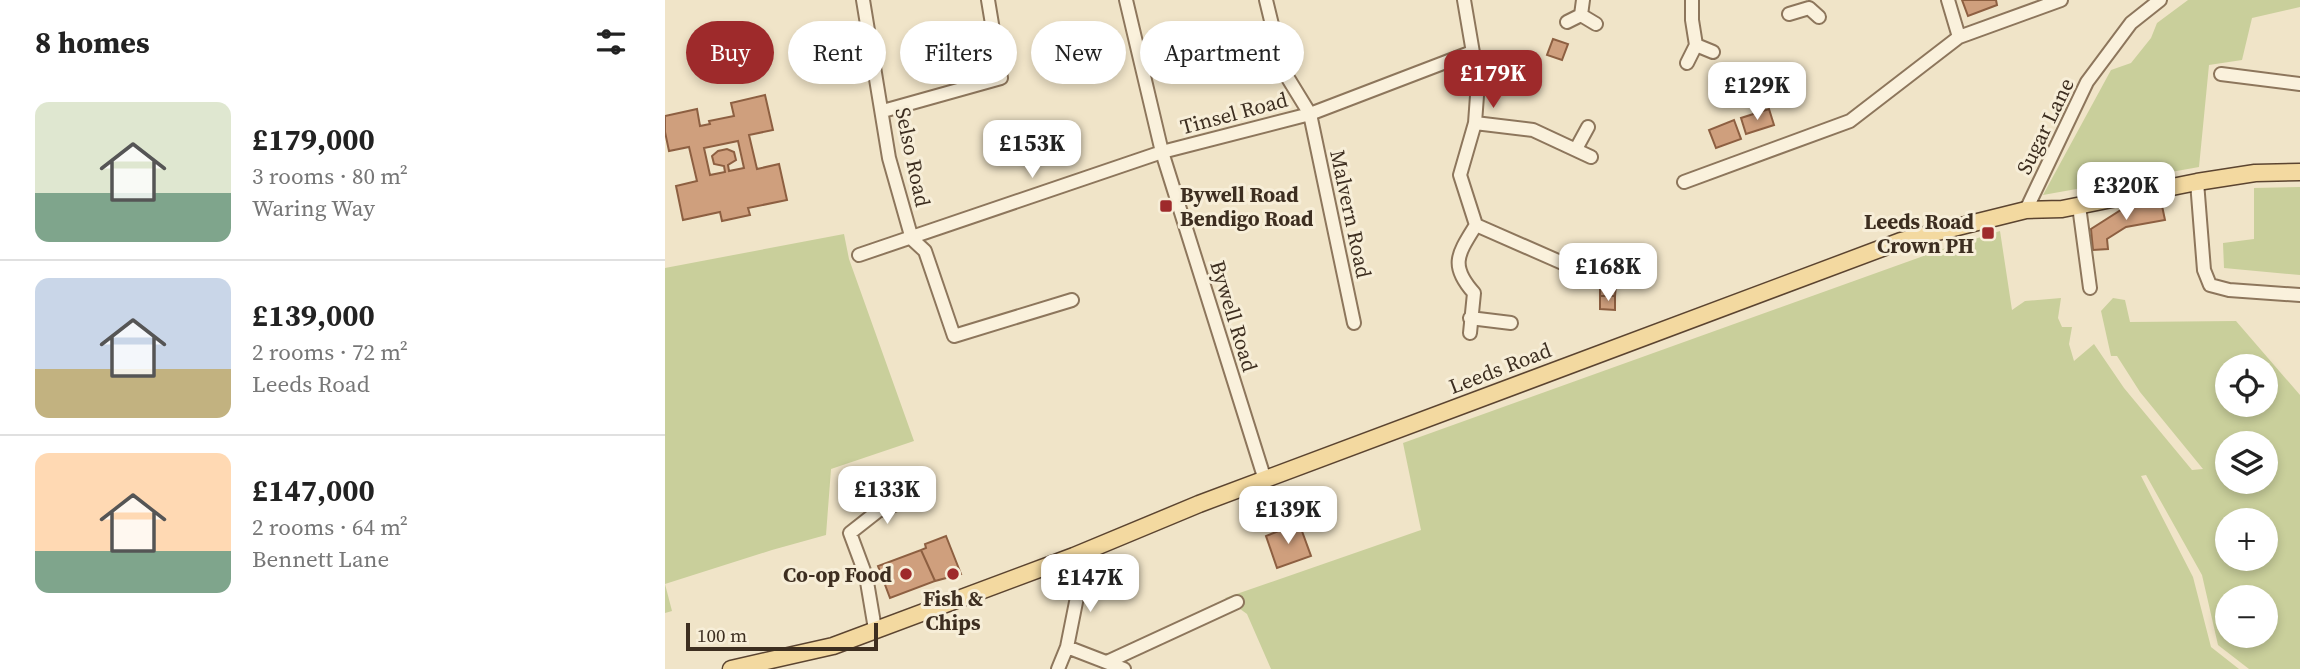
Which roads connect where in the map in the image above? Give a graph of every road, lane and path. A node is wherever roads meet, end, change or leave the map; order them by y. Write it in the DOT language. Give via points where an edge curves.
graph roads {
  1 [pos="863,0"];
  2 [pos="988,0"];
  3 [pos="1126,0"];
  4 [pos="1266,0"];
  5 [pos="1464,0"];
  6 [pos="1583,0"];
  7 [pos="1692,0"];
  8 [pos="1948,0"];
  9 [pos="2061,0"];
  10 [pos="2160,0"];
  11 [pos="1810,4"];
  12 [pos="1789,14"];
  13 [pos="1581,15"];
  14 [pos="1819,17"];
  15 [pos="1567,22"];
  16 [pos="1595,24"];
  17 [pos="1959,37"];
  18 [pos="1696,46"];
  19 [pos="1472,52"];
  20 [pos="1713,52"];
  21 [pos="1687,63"];
  22 [pos="2221,74"];
  23 [pos="2300,83"];
  24 [pos="883,111"];
  25 [pos="1310,114"];
  26 [pos="1475,123"];
  27 [pos="1588,127"];
  28 [pos="1576,149"];
  29 [pos="1162,152"];
  30 [pos="1591,157"];
  31 [pos="2300,172"];
  32 [pos="1684,182"];
  33 [pos="2197,182"];
  34 [pos="2079,206"];
  35 [pos="2026,210"];
  36 [pos="1476,225"];
  37 [pos="912,239"];
  38 [pos="859,255"];
  39 [pos="1574,268"];
  40 [pos="2090,288"];
  41 [pos="2300,295"];
  42 [pos="1072,300"];
  43 [pos="1470,318"];
  44 [pos="1354,323"];
  45 [pos="1511,323"];
  46 [pos="1470,332"];
  47 [pos="1265,480"];
  48 [pos="912,498"];
  49 [pos="1074,555"];
  50 [pos="1237,602"];
  51 [pos="875,629"];
  52 [pos="1067,647"];
  53 [pos="1107,663"];
  54 [pos="731,669"];
  55 [pos="1058,669"];
  56 [pos="1124,669"];
  1 -- 24 [label="street, Selso Road"];
  2 -- 24 [label="street" via="1001,78"];
  3 -- 29 [label="street, Bywell Road"];
  4 -- 25 [label="street, Malvern Road" via="1283,70"];
  5 -- 19 [label="street"];
  6 -- 13 [label="street"];
  7 -- 18 [label="street"];
  8 -- 17 [label="street"];
  9 -- 17 [label="street"];
  10 -- 35 [label="street, Sugar Lane" via="2131,23 2087,82"];
  11 -- 12 [label="street"];
  11 -- 14 [label="street"];
  13 -- 15 [label="street"];
  13 -- 16 [label="street"];
  17 -- 32 [label="street" via="1850,121"];
  18 -- 20 [label="street"];
  18 -- 21 [label="street"];
  19 -- 25 [label="street, Tinsel Road"];
  19 -- 26 [label="street" via="1478,82"];
  22 -- 23 [label="street"];
  24 -- 37 [label="street, Selso Road" via="889,158"];
  25 -- 29 [label="street, Tinsel Road"];
  25 -- 44 [label="street, Malvern Road"];
  26 -- 28 [label="street" via="1532,130"];
  26 -- 36 [label="street" via="1460,175"];
  27 -- 28 [label="street"];
  28 -- 30 [label="street"];
  29 -- 37 [label="street, Tinsel Road"];
  29 -- 47 [label="street, Bywell Road"];
  31 -- 33 [label="main road, Leeds Road"];
  33 -- 34 [label="main road, Leeds Road"];
  33 -- 41 [label="street" via="2204,270 2210,285"];
  34 -- 35 [label="main road, Leeds Road"];
  34 -- 40 [label="street"];
  35 -- 47 [label="main road, Leeds Road" via="1901,241"];
  36 -- 39 [label="street"];
  36 -- 43 [label="street" via="1458,254 1460,278 1474,293"];
  37 -- 38 [label="street, Tinsel Road"];
  37 -- 42 [label="street, Selso Road" via="925,251 954,336"];
  43 -- 45 [label="street"];
  43 -- 46 [label="street"];
  47 -- 49 [label="main road, Leeds Road"];
  48 -- 51 [label="street" via="878,511 850,533 866,576"];
  49 -- 51 [label="main road, Leeds Road"];
  49 -- 52 [label="street" via="1080,582"];
  50 -- 53 [label="street"];
  51 -- 54 [label="main road, Leeds Road" via="834,646"];
  52 -- 53 [label="street"];
  52 -- 55 [label="street"];
  53 -- 56 [label="street"];
}
